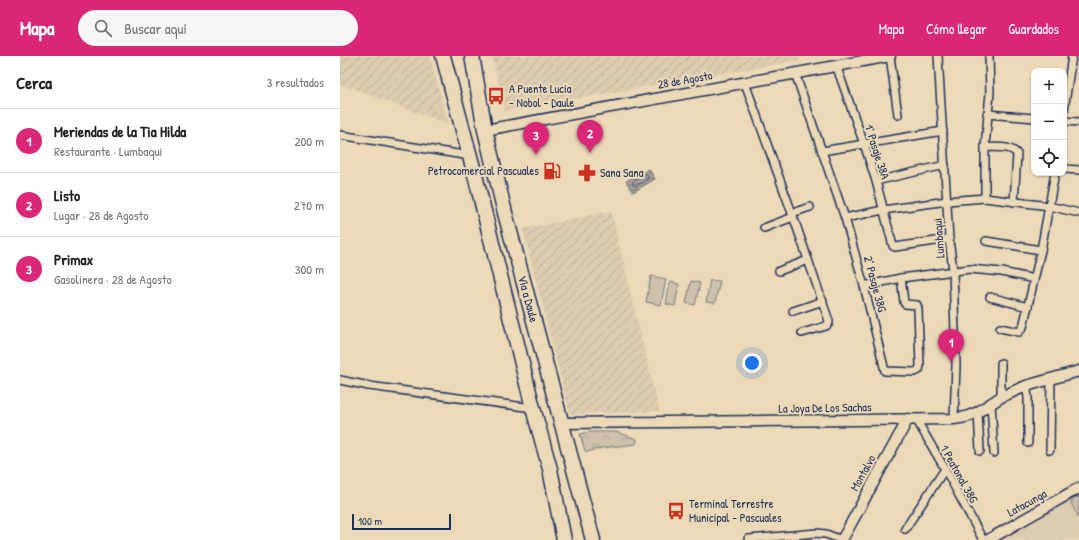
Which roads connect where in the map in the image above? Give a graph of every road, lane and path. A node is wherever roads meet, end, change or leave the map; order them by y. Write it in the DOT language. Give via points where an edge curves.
graph roads {
  1 [pos="443,56"];
  2 [pos="472,56"];
  3 [pos="890,56"];
  4 [pos="938,56"];
  5 [pos="989,56"];
  6 [pos="1072,56"];
  7 [pos="836,65"];
  8 [pos="795,73"];
  9 [pos="745,83"];
  10 [pos="1065,104"];
  11 [pos="988,114"];
  12 [pos="898,115"];
  13 [pos="1031,118"];
  14 [pos="1067,121"];
  15 [pos="1079,122"];
  16 [pos="485,130"];
  17 [pos="943,131"];
  18 [pos="340,135"];
  19 [pos="864,144"];
  20 [pos="985,147"];
  21 [pos="822,151"];
  22 [pos="470,156"];
  23 [pos="945,165"];
  24 [pos="1067,169"];
  25 [pos="1079,170"];
  26 [pos="1054,176"];
  27 [pos="876,181"];
  28 [pos="985,198"];
  29 [pos="948,201"];
  30 [pos="1014,202"];
  31 [pos="1049,206"];
  32 [pos="810,207"];
  33 [pos="883,210"];
  34 [pos="1079,213"];
  35 [pos="793,215"];
  36 [pos="845,218"];
  37 [pos="764,228"];
  38 [pos="949,239"];
  39 [pos="986,241"];
  40 [pos="1041,250"];
  41 [pos="808,260"];
  42 [pos="953,270"];
  43 [pos="779,271"];
  44 [pos="901,278"];
  45 [pos="1034,279"];
  46 [pos="864,286"];
  47 [pos="990,297"];
  48 [pos="823,301"];
  49 [pos="1028,307"];
  50 [pos="793,311"];
  51 [pos="1000,328"];
  52 [pos="802,333"];
  53 [pos="1001,363"];
  54 [pos="1079,372"];
  55 [pos="1051,379"];
  56 [pos="340,380"];
  57 [pos="1026,386"];
  58 [pos="1001,397"];
  59 [pos="991,403"];
  60 [pos="533,408"];
  61 [pos="978,412"];
  62 [pos="912,419"];
  63 [pos="954,419"];
  64 [pos="561,423"];
  65 [pos="1028,443"];
  66 [pos="1050,450"];
  67 [pos="980,451"];
  68 [pos="994,453"];
  69 [pos="945,469"];
  70 [pos="1079,488"];
  71 [pos="904,529"];
  72 [pos="748,539"];
  73 [pos="564,540"];
  74 [pos="593,540"];
  75 [pos="842,540"];
  76 [pos="983,540"];
  77 [pos="988,540"];
  1 -- 22 [label="highway, Vía a Daule"];
  2 -- 16 [label="highway, Vía a Daule"];
  3 -- 7 [label="street, 28 de Agosto"];
  3 -- 12 [label="street"];
  4 -- 17 [label="street, Lumbaqui"];
  5 -- 11 [label="street"];
  6 -- 10 [label="street"];
  7 -- 8 [label="street, 28 de Agosto"];
  7 -- 19 [label="street, 1° Pasaje 38A"];
  8 -- 9 [label="street, 28 de Agosto"];
  8 -- 21 [label="street, 2° Pasaje 38G"];
  9 -- 16 [label="street, 28 de Agosto"];
  9 -- 35 [label="street"];
  11 -- 13 [label="street"];
  11 -- 20 [label="street"];
  14 -- 15 [label="street"];
  16 -- 64 [label="highway, Vía a Daule"];
  17 -- 19 [label="street"];
  17 -- 23 [label="street, Lumbaqui"];
  18 -- 22 [label="street"];
  19 -- 21 [label="street"];
  19 -- 27 [label="street, 1° Pasaje 38A"];
  20 -- 28 [label="street"];
  20 -- 30 [label="street" via="1015,150 1017,154"];
  21 -- 36 [label="street, 2° Pasaje 38G"];
  22 -- 60 [label="highway, Vía a Daule"];
  23 -- 27 [label="street"];
  23 -- 29 [label="street, Lumbaqui"];
  24 -- 25 [label="street"];
  26 -- 31 [label="street"];
  27 -- 33 [label="street, 1° Pasaje 38A"];
  28 -- 29 [label="street"];
  28 -- 30 [label="street"];
  29 -- 33 [label="street"];
  29 -- 38 [label="street, Lumbaqui"];
  30 -- 31 [label="street"];
  31 -- 34 [label="street"];
  31 -- 40 [label="street"];
  32 -- 35 [label="street"];
  33 -- 36 [label="street"];
  33 -- 38 [label="street, 1° Pasaje 38A" via="895,247"];
  35 -- 37 [label="street"];
  35 -- 41 [label="street"];
  36 -- 46 [label="street, 2° Pasaje 38G"];
  38 -- 42 [label="street, Lumbaqui"];
  39 -- 40 [label="street"];
  40 -- 45 [label="street"];
  41 -- 43 [label="street"];
  41 -- 48 [label="street"];
  42 -- 44 [label="street"];
  42 -- 45 [label="street" via="1002,272"];
  42 -- 63 [label="street, Lumbaqui" via="956,365"];
  44 -- 46 [label="street"];
  44 -- 46 [label="street, 2° Pasaje 38G" via="905,304 917,305 918,309 920,366 915,372 885,371"];
  45 -- 49 [label="street"];
  47 -- 49 [label="street"];
  48 -- 50 [label="street"];
  48 -- 52 [label="street" via="829,323"];
  49 -- 51 [label="street" via="1022,330 1014,332"];
  53 -- 58 [label="street"];
  54 -- 55 [label="street, La Joya De Los Sachas"];
  55 -- 57 [label="street, La Joya De Los Sachas"];
  55 -- 66 [label="street"];
  56 -- 60 [label="street"];
  57 -- 58 [label="street, La Joya De Los Sachas"];
  57 -- 65 [label="street"];
  58 -- 59 [label="street, La Joya De Los Sachas"];
  59 -- 61 [label="street, La Joya De Los Sachas"];
  59 -- 68 [label="street"];
  60 -- 73 [label="highway, Vía a Daule" via="550,469"];
  61 -- 63 [label="street, La Joya De Los Sachas"];
  61 -- 67 [label="street"];
  62 -- 63 [label="street, La Joya De Los Sachas"];
  62 -- 64 [label="street, La Joya De Los Sachas"];
  62 -- 69 [label="street, 1 Peatonal 38G"];
  62 -- 75 [label="street, Montalvo"];
  64 -- 74 [label="highway, Vía a Daule"];
  69 -- 71 [label="street"];
  69 -- 76 [label="street, 1 Peatonal 38G"];
  70 -- 77 [label="street, Latacunga"];
  72 -- 75 [label="street" via="817,533"];
}
